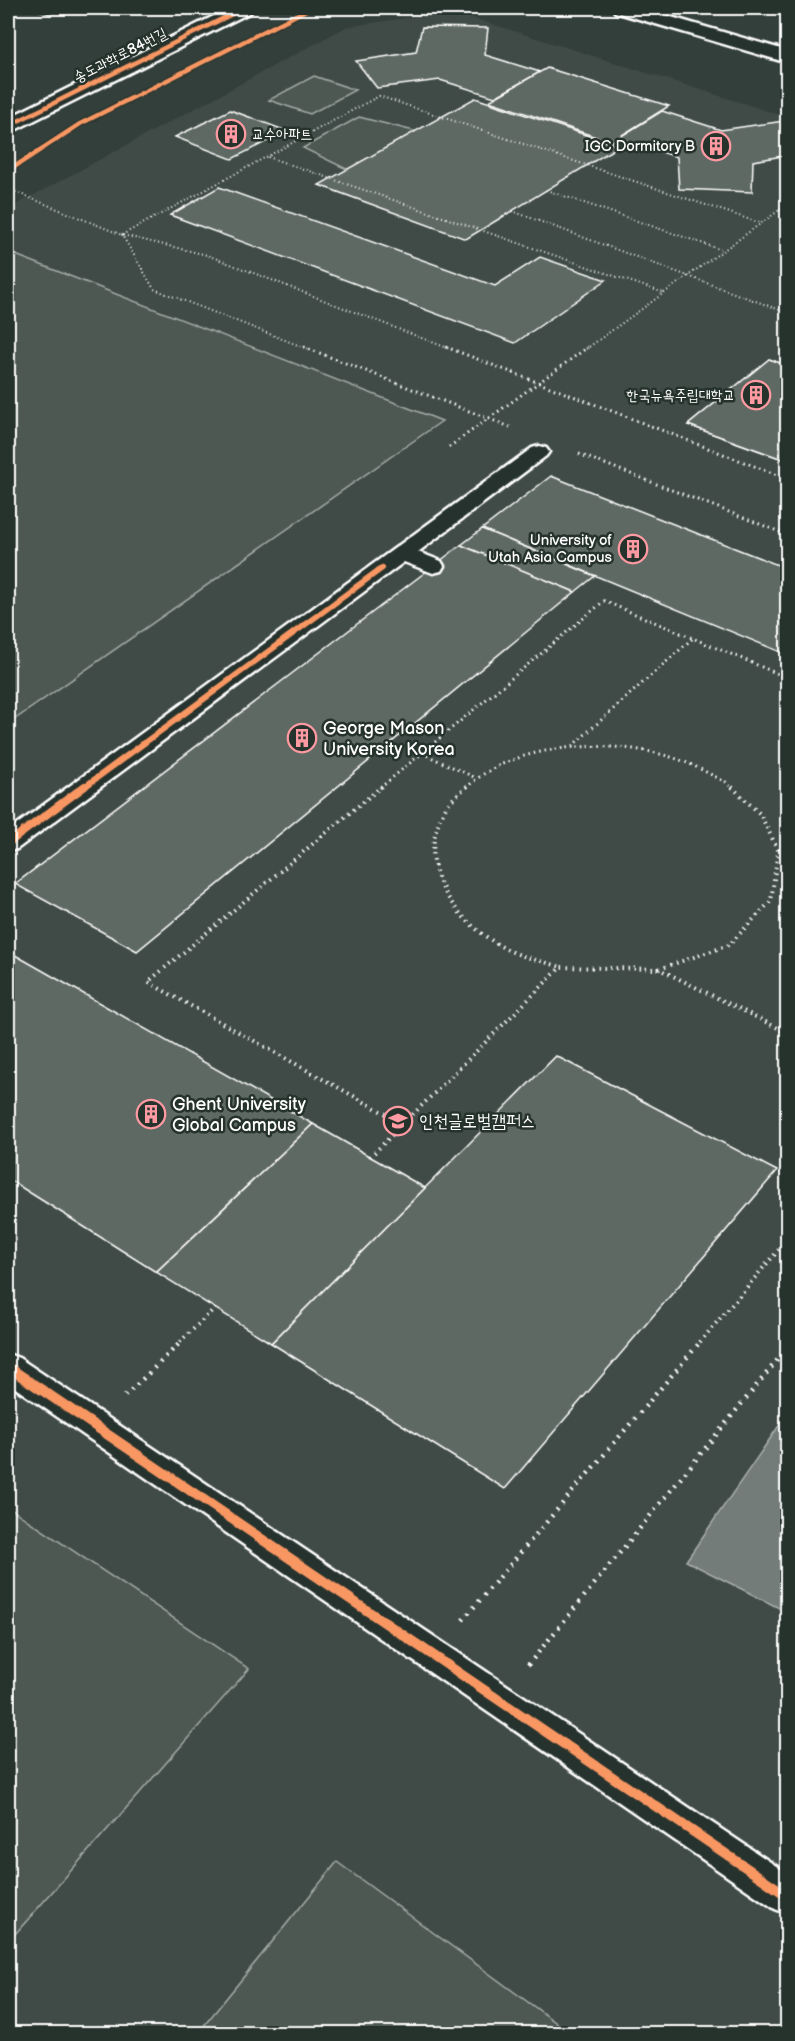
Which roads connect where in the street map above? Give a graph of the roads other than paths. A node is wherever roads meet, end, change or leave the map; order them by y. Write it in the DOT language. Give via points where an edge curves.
graph roads {
  1 [pos="244,8"];
  2 [pos="622,8"];
  3 [pos="788,57"];
  4 [pos="8,126"];
  5 [pos="539,452"];
  6 [pos="402,553"];
  7 [pos="433,566"];
  8 [pos="8,843"];
  9 [pos="8,1367"];
  10 [pos="788,1896"];
  1 -- 4 [label="street, 송도과학로84번길"];
  2 -- 3 [label="street"];
  5 -- 6 [label="lane"];
  6 -- 7 [label="lane"];
  6 -- 8 [label="lane"];
  9 -- 10 [label="lane"];
}
